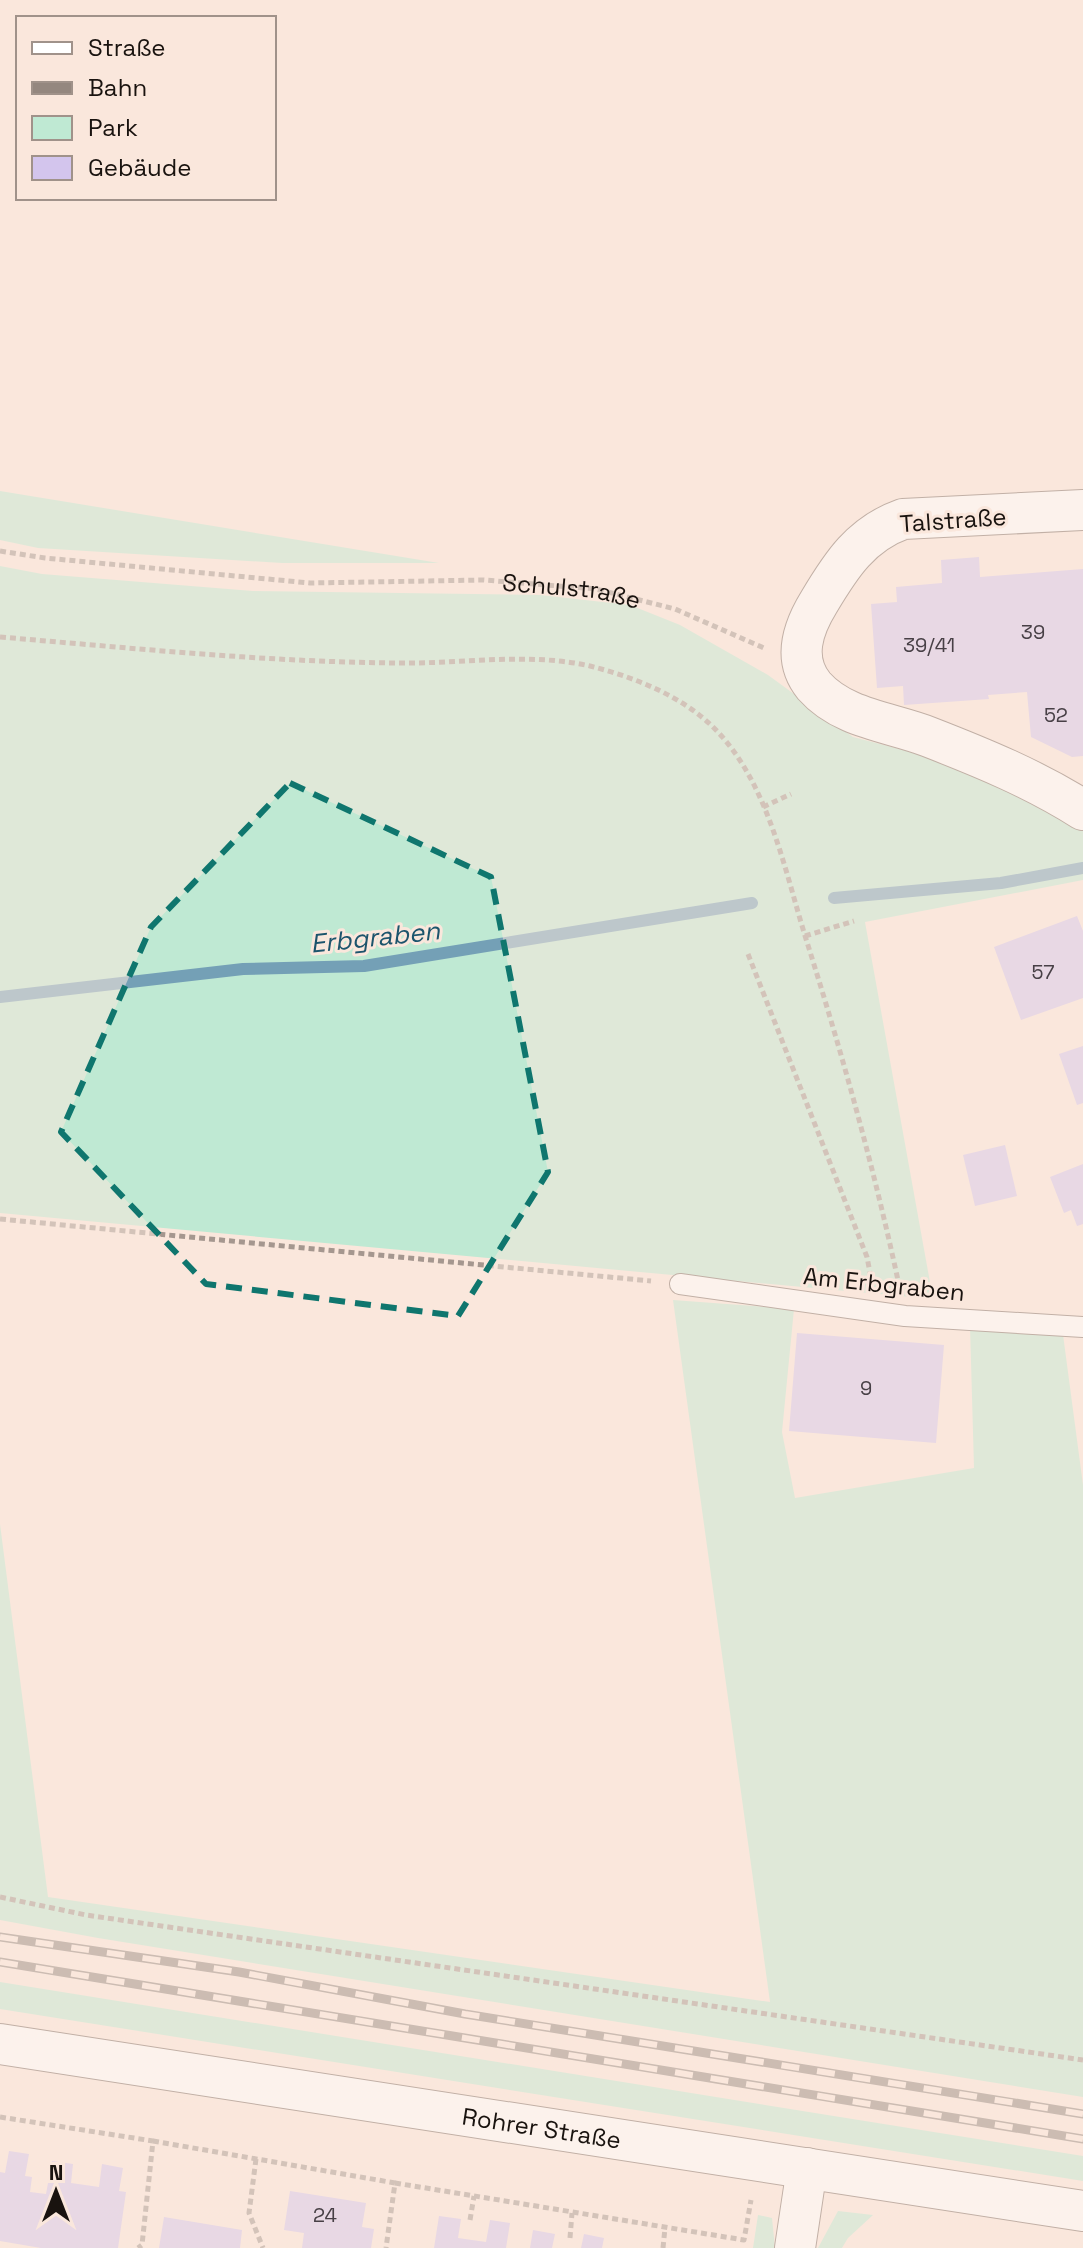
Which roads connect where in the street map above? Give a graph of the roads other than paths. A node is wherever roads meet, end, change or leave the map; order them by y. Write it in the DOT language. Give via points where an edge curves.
graph roads {
  1 [pos="1083,510"];
  2 [pos="1083,810"];
  3 [pos="680,1284"];
  4 [pos="1083,1327"];
  5 [pos="0,2044"];
  6 [pos="807,2168"];
  7 [pos="1083,2211"];
  8 [pos="795,2248"];
  1 -- 2 [label="street, Talstraße" via="903,519 884,526 833,578 811,615 800,654 815,686 853,713 925,735 1020,774"];
  3 -- 4 [label="lane, Am Erbgraben" via="905,1316"];
  5 -- 6 [label="street, Rohrer Straße"];
  6 -- 7 [label="street, Rohrer Straße"];
  6 -- 8 [label="street"];
}
